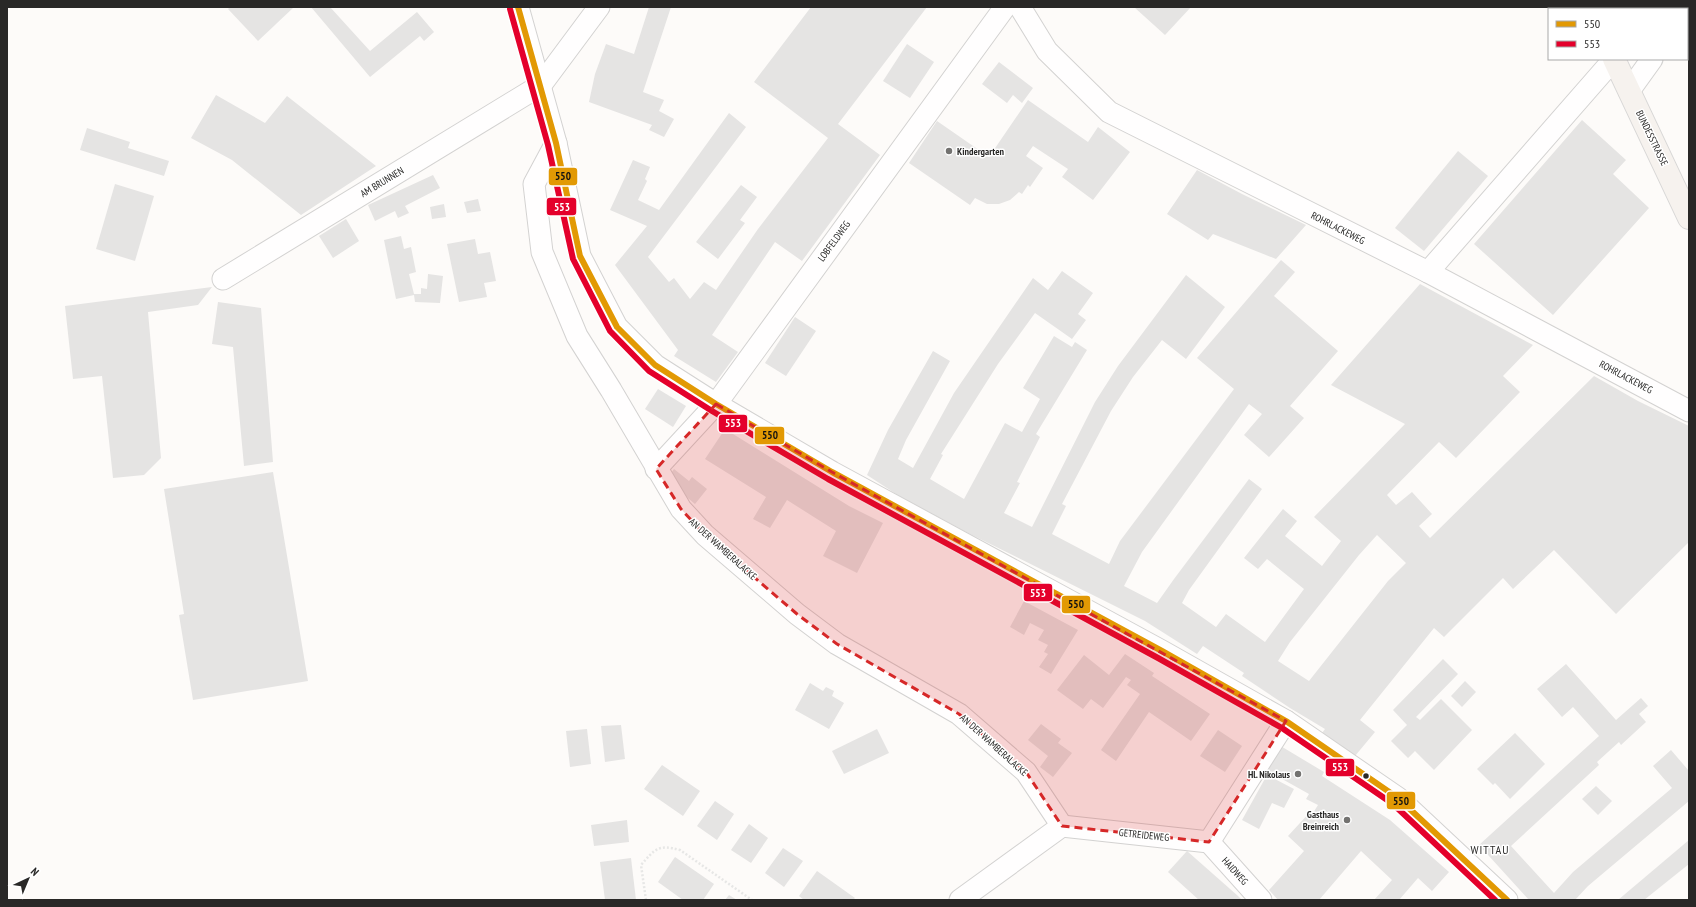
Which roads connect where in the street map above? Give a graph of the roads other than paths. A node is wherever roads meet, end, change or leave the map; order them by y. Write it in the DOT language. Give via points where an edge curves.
graph roads {
  1 [pos="518,7"];
  2 [pos="599,7"];
  3 [pos="1005,7"];
  4 [pos="1020,7"];
  5 [pos="1613,60"];
  6 [pos="1614,60"];
  7 [pos="1651,60"];
  8 [pos="541,85"];
  9 [pos="1629,91"];
  10 [pos="556,142"];
  11 [pos="1689,218"];
  12 [pos="1428,272"];
  13 [pos="222,278"];
  14 [pos="716,404"];
  15 [pos="1689,411"];
  16 [pos="656,469"];
  17 [pos="1286,722"];
  18 [pos="1062,826"];
  19 [pos="1209,842"];
  20 [pos="982,894"];
  21 [pos="960,900"];
  22 [pos="1261,900"];
  23 [pos="1507,900"];
  1 -- 8 [label="street"];
  2 -- 8 [label="street"];
  3 -- 14 [label="street, LOBFELDWEG"];
  4 -- 12 [label="street, ROHRLACKEWEG" via="1047,51 1109,112"];
  5 -- 12 [label="street"];
  6 -- 9 [label="main road, BUNDESSTRASSE"];
  7 -- 9 [label="street"];
  8 -- 10 [label="street"];
  8 -- 13 [label="street, AM BRUNNEN"];
  9 -- 11 [label="main road, BUNDESSTRASSE"];
  10 -- 14 [label="street" via="580,256 617,327 655,365"];
  10 -- 16 [label="street, AN DER WAMBERALACKE" via="534,184 542,252 576,336 611,390"];
  12 -- 15 [label="street, ROHRLACKEWEG"];
  14 -- 16 [label="street, LOBFELDWEG"];
  14 -- 17 [label="street" via="832,472 1162,651"];
  16 -- 18 [label="street, AN DER WAMBERALACKE" via="681,509 705,535 797,614 837,644 959,714 1026,772"];
  17 -- 19 [label="street"];
  17 -- 23 [label="street" via="1398,798"];
  18 -- 19 [label="street, GETREIDEWEG"];
  18 -- 20 [label="street"];
  19 -- 22 [label="street, HAIDWEG"];
  20 -- 21 [label="street"];
}
